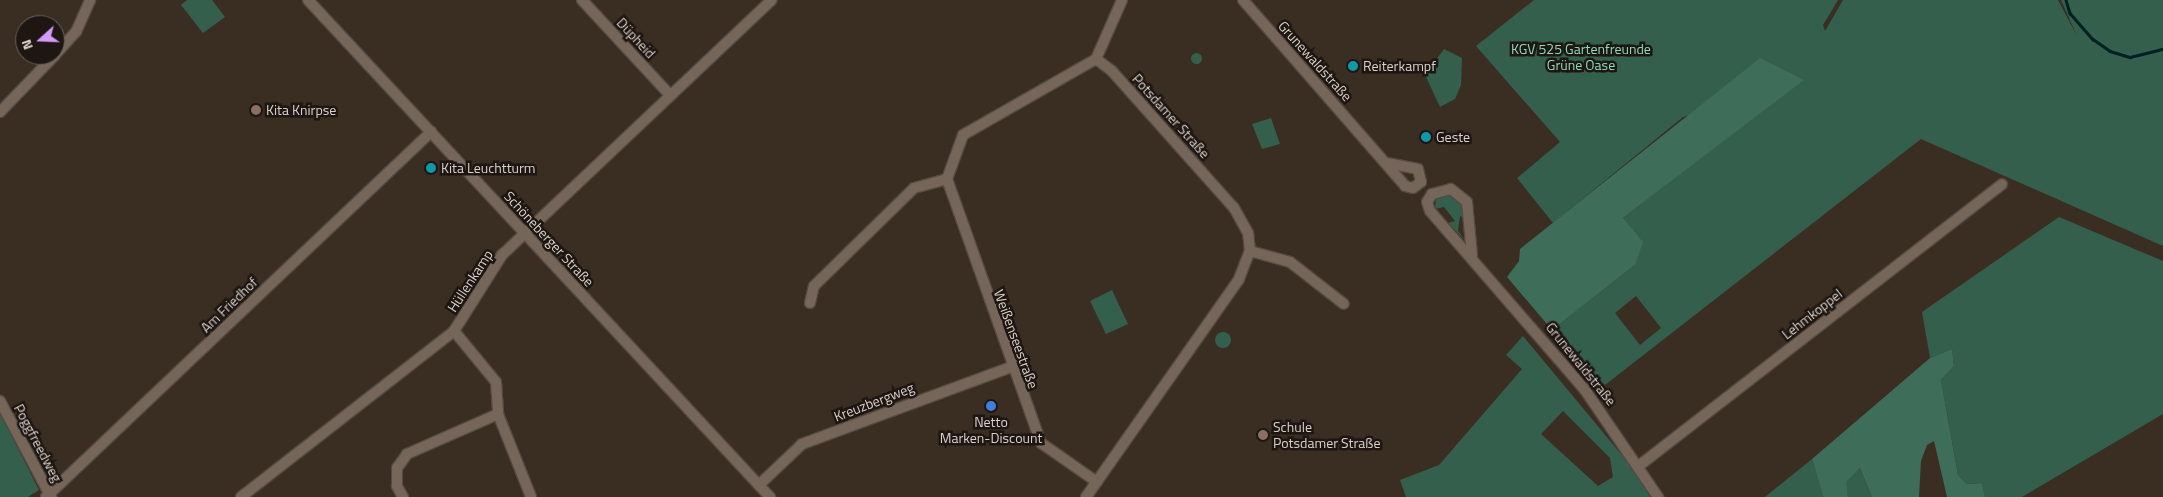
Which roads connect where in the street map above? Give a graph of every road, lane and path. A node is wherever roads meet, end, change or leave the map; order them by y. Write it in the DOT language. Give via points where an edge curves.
graph roads {
  1 [pos="90,0"];
  2 [pos="308,0"];
  3 [pos="582,0"];
  4 [pos="772,0"];
  5 [pos="1122,0"];
  6 [pos="1243,0"];
  7 [pos="65,44"];
  8 [pos="1096,59"];
  9 [pos="45,65"];
  10 [pos="670,95"];
  11 [pos="0,112"];
  12 [pos="431,132"];
  13 [pos="1387,163"];
  14 [pos="948,179"];
  15 [pos="2002,184"];
  16 [pos="525,233"];
  17 [pos="1250,251"];
  18 [pos="1472,256"];
  19 [pos="810,303"];
  20 [pos="1344,304"];
  21 [pos="454,331"];
  22 [pos="1011,367"];
  23 [pos="0,402"];
  24 [pos="498,414"];
  25 [pos="1640,465"];
  26 [pos="1097,482"];
  27 [pos="759,485"];
  28 [pos="49,496"];
  29 [pos="241,497"];
  30 [pos="403,497"];
  31 [pos="531,497"];
  32 [pos="770,497"];
  33 [pos="1086,497"];
  34 [pos="1658,497"];
  1 -- 7 [label="street" via="76,32"];
  2 -- 12 [label="street, Schöneberger Straße"];
  3 -- 10 [label="street, Düpheid"];
  4 -- 10 [label="street, Hüllenkamp"];
  5 -- 8 [label="street"];
  6 -- 13 [label="street, Grunewaldstraße"];
  8 -- 14 [label="street" via="963,135"];
  8 -- 17 [label="street, Potsdamer Straße" via="1112,71 1234,208 1248,233"];
  9 -- 11 [label="street"];
  10 -- 16 [label="street, Hüllenkamp"];
  12 -- 16 [label="street, Schöneberger Straße"];
  12 -- 28 [label="street, Am Friedhof"];
  14 -- 19 [label="street" via="914,188 814,286"];
  14 -- 22 [label="street, Weißenseestraße"];
  15 -- 25 [label="street, Lehmkoppel"];
  16 -- 21 [label="street, Hüllenkamp" via="502,256"];
  16 -- 27 [label="street, Schöneberger Straße"];
  17 -- 20 [label="street" via="1290,262"];
  17 -- 26 [label="street" via="1239,278"];
  18 -- 18 [label="street, Grunewaldstraße" via="1469,209 1461,195 1451,189 1432,194 1427,202 1430,212"];
  18 -- 25 [label="street, Grunewaldstraße" via="1585,390"];
  21 -- 24 [label="street" via="496,382"];
  21 -- 29 [label="street, Hüllenkamp"];
  22 -- 26 [label="street, Weißenseestraße" via="1041,443"];
  22 -- 27 [label="street, Kreuzbergweg" via="802,444"];
  23 -- 28 [label="street, Poggfreedweg"];
  24 -- 30 [label="street" via="407,454 397,468 397,486"];
  24 -- 31 [label="street"];
  25 -- 34 [label="street, Grunewaldstraße"];
  26 -- 33 [label="street"];
  27 -- 32 [label="street, Schöneberger Straße"];
}
